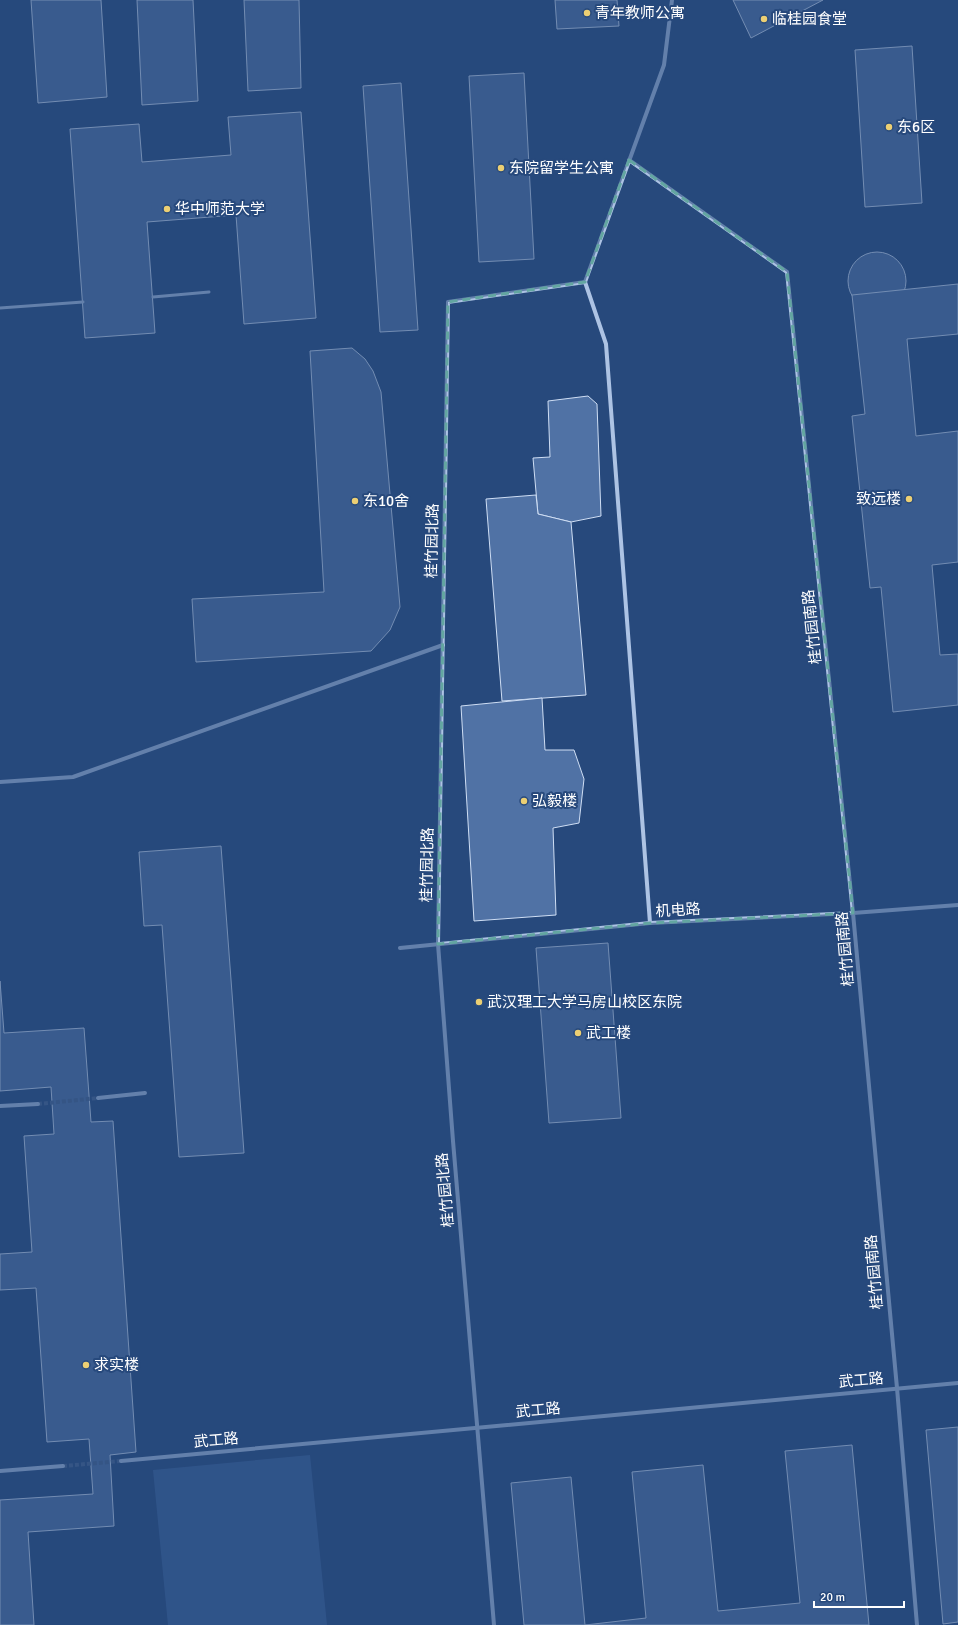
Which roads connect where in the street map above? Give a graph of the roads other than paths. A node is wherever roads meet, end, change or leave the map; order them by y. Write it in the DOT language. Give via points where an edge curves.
graph roads {
  1 [pos="672,0"];
  2 [pos="630,160"];
  3 [pos="585,282"];
  4 [pos="208,292"];
  5 [pos="153,297"];
  6 [pos="83,302"];
  7 [pos="0,308"];
  8 [pos="442,645"];
  9 [pos="0,782"];
  10 [pos="958,904"];
  11 [pos="853,913"];
  12 [pos="650,923"];
  13 [pos="438,944"];
  14 [pos="400,948"];
  15 [pos="145,1093"];
  16 [pos="98,1098"];
  17 [pos="38,1104"];
  18 [pos="0,1106"];
  19 [pos="958,1383"];
  20 [pos="897,1388"];
  21 [pos="477,1428"];
  22 [pos="121,1461"];
  23 [pos="63,1466"];
  24 [pos="0,1471"];
  25 [pos="494,1625"];
  26 [pos="917,1625"];
  1 -- 2 [label="street" via="664,65"];
  2 -- 3 [label="street"];
  2 -- 11 [label="street, 桂竹园南路" via="787,272"];
  3 -- 8 [label="street, 桂竹园北路" via="448,302"];
  3 -- 12 [label="street" via="606,344"];
  4 -- 5 [label="lane"];
  6 -- 7 [label="lane"];
  8 -- 9 [label="street" via="73,777"];
  8 -- 13 [label="street, 桂竹园北路"];
  10 -- 11 [label="street, 机电路"];
  11 -- 12 [label="street, 机电路"];
  11 -- 20 [label="street, 桂竹园南路"];
  12 -- 13 [label="street, 机电路"];
  13 -- 14 [label="street, 机电路"];
  13 -- 21 [label="street, 桂竹园北路"];
  15 -- 16 [label="street"];
  17 -- 18 [label="street"];
  19 -- 20 [label="street, 武工路"];
  20 -- 21 [label="street, 武工路"];
  20 -- 26 [label="street, 桂竹园南路"];
  21 -- 22 [label="street, 武工路"];
  21 -- 25 [label="street, 桂竹园北路"];
  23 -- 24 [label="street"];
}
